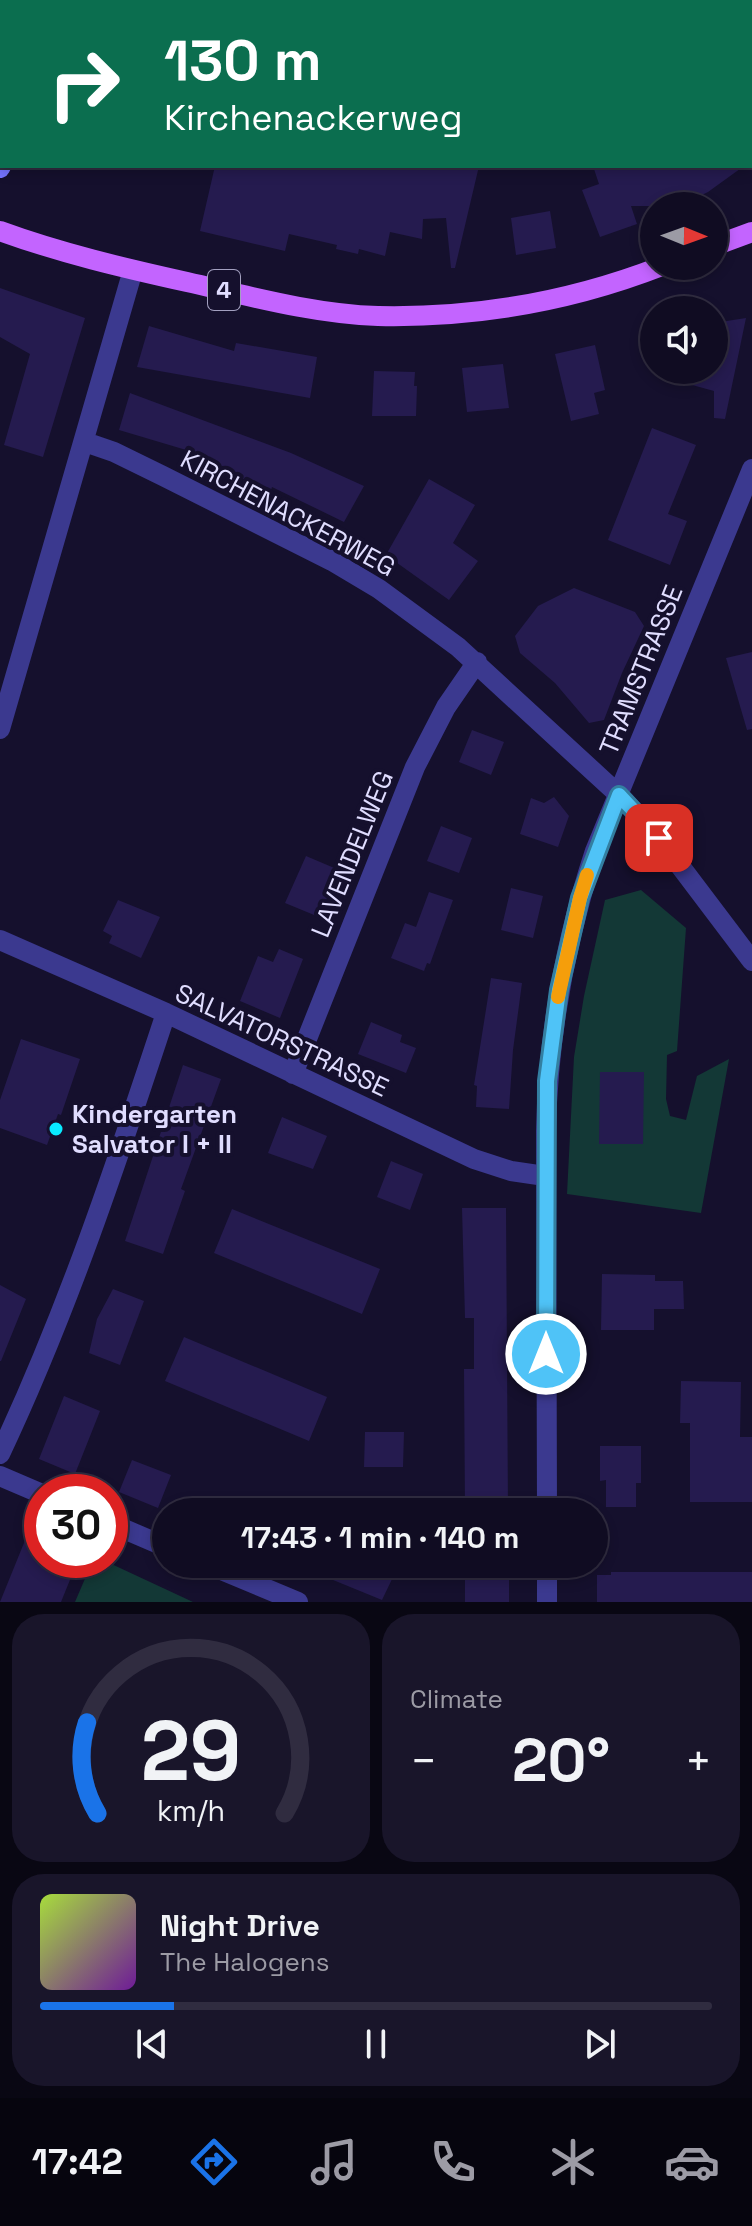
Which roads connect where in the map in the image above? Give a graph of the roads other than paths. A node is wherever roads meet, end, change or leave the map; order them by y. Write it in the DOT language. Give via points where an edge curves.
graph roads {
  1 [pos="0,231"];
  2 [pos="752,232"];
  3 [pos="728,241"];
  4 [pos="133,270"];
  5 [pos="640,274"];
  6 [pos="85,442"];
  7 [pos="752,469"];
  8 [pos="477,662"];
  9 [pos="0,729"];
  10 [pos="619,795"];
  11 [pos="0,940"];
  12 [pos="752,961"];
  13 [pos="166,1013"];
  14 [pos="293,1074"];
  15 [pos="545,1176"];
  16 [pos="0,1454"];
  17 [pos="0,1476"];
  18 [pos="24,1486"];
  19 [pos="547,1498"];
  20 [pos="128,1531"];
  21 [pos="152,1541"];
  22 [pos="241,1578"];
  23 [pos="547,1578"];
  24 [pos="298,1602"];
  25 [pos="547,1602"];
  1 -- 4 [label="main road, 4"];
  2 -- 3 [label="main road"];
  4 -- 5 [label="main road, 4" via="285,304 376,316 527,305"];
  4 -- 6 [label="street"];
  6 -- 8 [label="street, KIRCHENACKERWEG" via="332,561"];
  6 -- 9 [label="street"];
  7 -- 10 [label="street, TRAMSTRASSE"];
  8 -- 10 [label="street, KIRCHENACKERWEG"];
  8 -- 14 [label="street, LAVENDELWEG" via="415,767"];
  10 -- 12 [label="street, KIRCHENACKERWEG" via="659,838"];
  10 -- 15 [label="street, TRAMSTRASSE" via="580,898 559,990 547,1081"];
  11 -- 13 [label="street, SALVATORSTRASSE"];
  13 -- 14 [label="street, SALVATORSTRASSE"];
  13 -- 16 [label="street" via="80,1262"];
  14 -- 15 [label="street, SALVATORSTRASSE" via="474,1159"];
  15 -- 19 [label="street, TRAMSTRASSE"];
  17 -- 18 [label="street"];
  20 -- 21 [label="street"];
  22 -- 24 [label="street"];
  23 -- 25 [label="street"];
}
